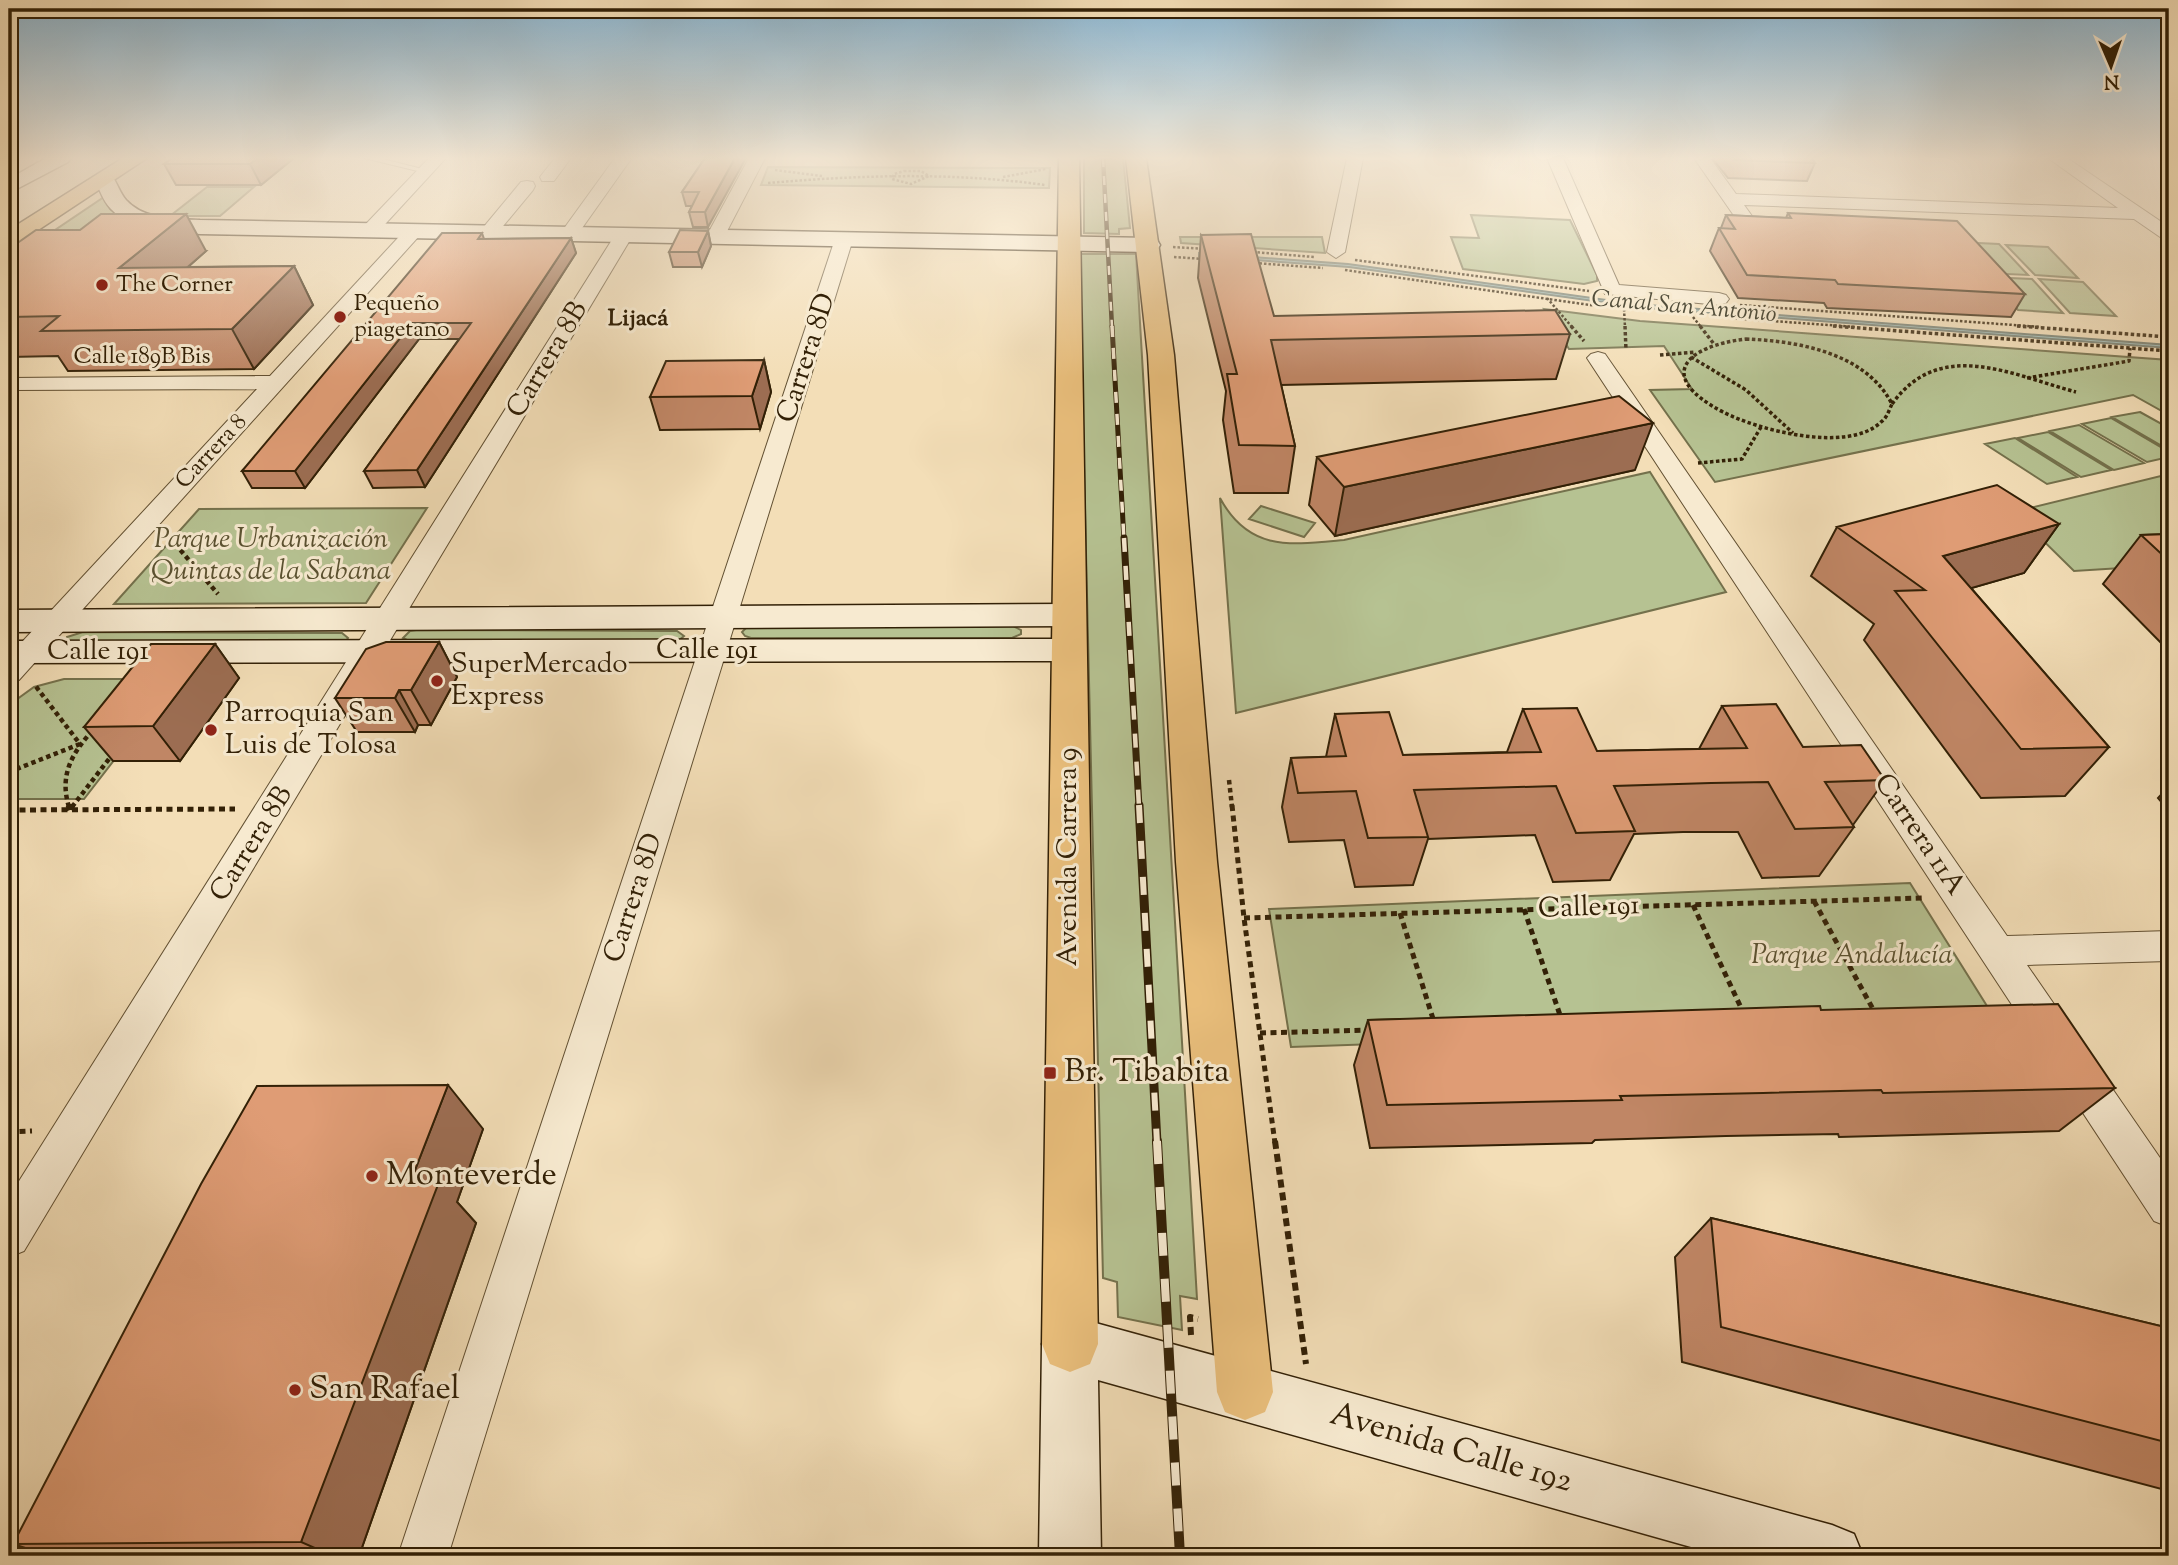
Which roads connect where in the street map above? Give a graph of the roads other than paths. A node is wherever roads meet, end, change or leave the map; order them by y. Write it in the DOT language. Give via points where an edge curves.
graph roads {
  1 [pos="173,231"];
  2 [pos="414,231"];
  3 [pos="415,231"];
  4 [pos="571,231"];
  5 [pos="718,231"];
  6 [pos="1067,231"];
  7 [pos="1158,231"];
  8 [pos="1339,231"];
  9 [pos="1581,231"];
  10 [pos="488,233"];
  11 [pos="569,234"];
  12 [pos="624,235"];
  13 [pos="132,237"];
  14 [pos="715,237"];
  15 [pos="844,239"];
  16 [pos="1067,244"];
  17 [pos="1164,250"];
  18 [pos="1334,256"];
  19 [pos="1726,301"];
  20 [pos="1612,354"];
  21 [pos="276,382"];
  22 [pos="9,384"];
  23 [pos="390,618"];
  24 [pos="57,620"];
  25 [pos="9,621"];
  26 [pos="1068,632"];
  27 [pos="719,634"];
  28 [pos="371,651"];
  29 [pos="19,664"];
  30 [pos="2169,946"];
  31 [pos="1997,951"];
  32 [pos="2169,1207"];
  33 [pos="9,1236"];
  34 [pos="1070,1344"];
  35 [pos="1245,1392"];
  36 [pos="423,1556"];
  37 [pos="1070,1556"];
  38 [pos="1832,1556"];
  1 -- 13 [label="street"];
  2 -- 21 [label="street, Carrera 8"];
  3 -- 10 [label="street"];
  4 -- 11 [label="street"];
  5 -- 14 [label="street"];
  6 -- 16 [label="main road, Avenida Carrera 9"];
  7 -- 17 [label="main road"];
  8 -- 18 [label="street"];
  9 -- 19 [label="street" via="1603,291"];
  10 -- 11 [label="street"];
  11 -- 12 [label="street"];
  12 -- 14 [label="street"];
  12 -- 23 [label="street, Carrera 8B"];
  14 -- 15 [label="street"];
  15 -- 16 [label="street"];
  15 -- 27 [label="street, Carrera 8D"];
  16 -- 17 [label="street"];
  16 -- 26 [label="main road, Avenida Carrera 9"];
  17 -- 35 [label="main road" via="1164,403 1187,744"];
  20 -- 31 [label="street, Carrera 11A" via="1641,434 1669,464"];
  21 -- 22 [label="street, Calle 189B Bis"];
  21 -- 24 [label="street, Carrera 8"];
  23 -- 24 [label="street, Calle 191"];
  23 -- 27 [label="street, Calle 191"];
  23 -- 28 [label="street, Carrera 8B"];
  24 -- 25 [label="street, Calle 191"];
  24 -- 29 [label="street, Carrera 8"];
  26 -- 27 [label="street, Calle 191"];
  26 -- 34 [label="main road, Avenida Carrera 9"];
  27 -- 28 [label="street, Calle 191"];
  27 -- 36 [label="street, Carrera 8D"];
  28 -- 29 [label="street, Calle 191"];
  28 -- 33 [label="street, Carrera 8B"];
  30 -- 31 [label="street"];
  31 -- 32 [label="street, Carrera 11A"];
  34 -- 35 [label="street, Avenida Calle 192"];
  34 -- 37 [label="street, Avenida Carrera 9"];
  35 -- 38 [label="street, Avenida Calle 192"];
}
